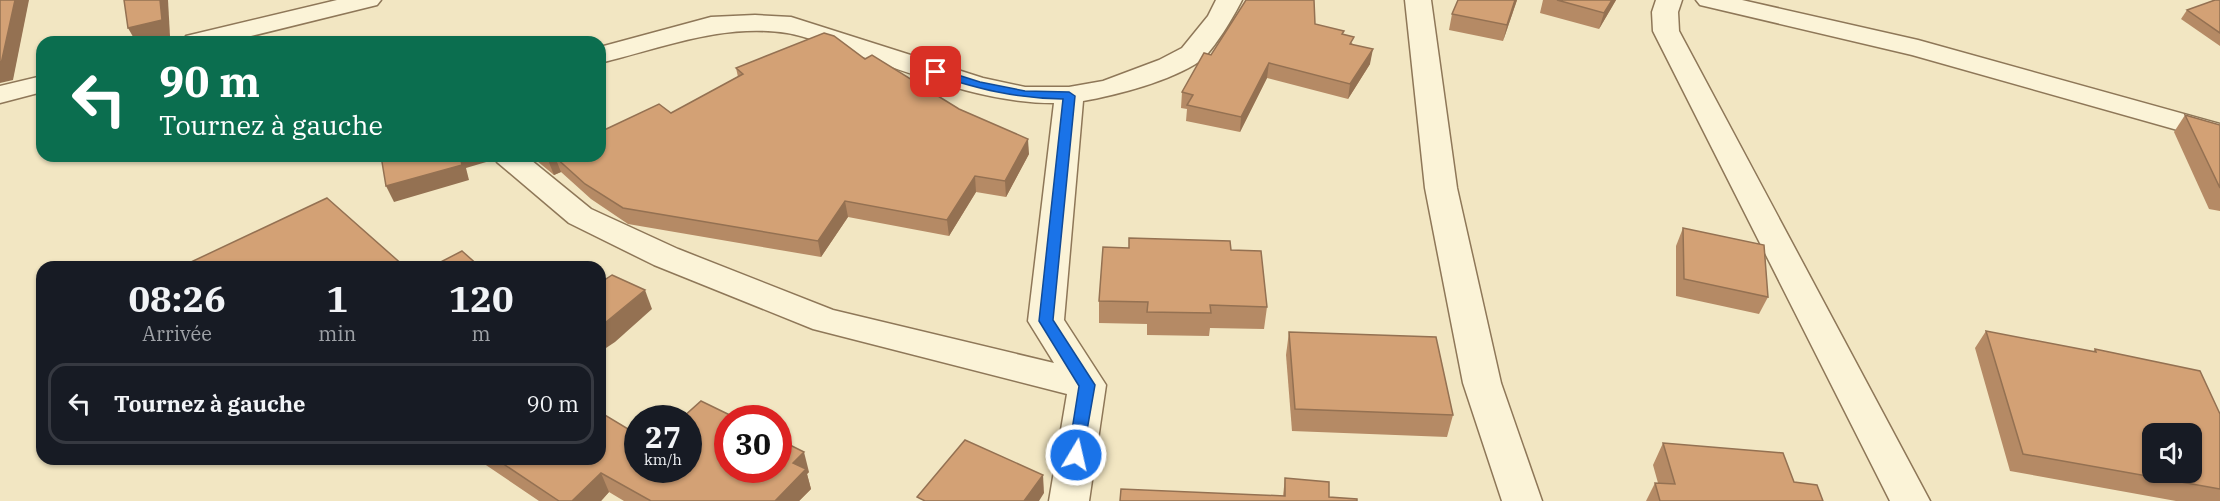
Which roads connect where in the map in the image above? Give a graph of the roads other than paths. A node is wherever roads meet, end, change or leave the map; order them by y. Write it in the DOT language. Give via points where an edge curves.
graph roads {
  1 [pos="369,0"];
  2 [pos="1229,0"];
  3 [pos="1418,0"];
  4 [pos="1669,0"];
  5 [pos="1709,0"];
  6 [pos="220,36"];
  7 [pos="606,53"];
  8 [pos="36,86"];
  9 [pos="0,95"];
  10 [pos="1069,96"];
  11 [pos="2220,133"];
  12 [pos="515,162"];
  13 [pos="1087,385"];
  14 [pos="1069,501"];
  15 [pos="1522,501"];
  16 [pos="1910,501"];
  1 -- 6 [label="street"];
  2 -- 10 [label="street" via="1192,54 1109,88"];
  3 -- 15 [label="street" via="1441,188 1482,383"];
  4 -- 16 [label="street" via="1666,31"];
  5 -- 11 [label="street" via="1918,48"];
  7 -- 10 [label="street" via="711,25 791,25 977,85 1025,95"];
  8 -- 9 [label="street"];
  10 -- 13 [label="street" via="1046,321"];
  12 -- 13 [label="street" via="580,216 666,257 825,320"];
  13 -- 14 [label="street"];
}
